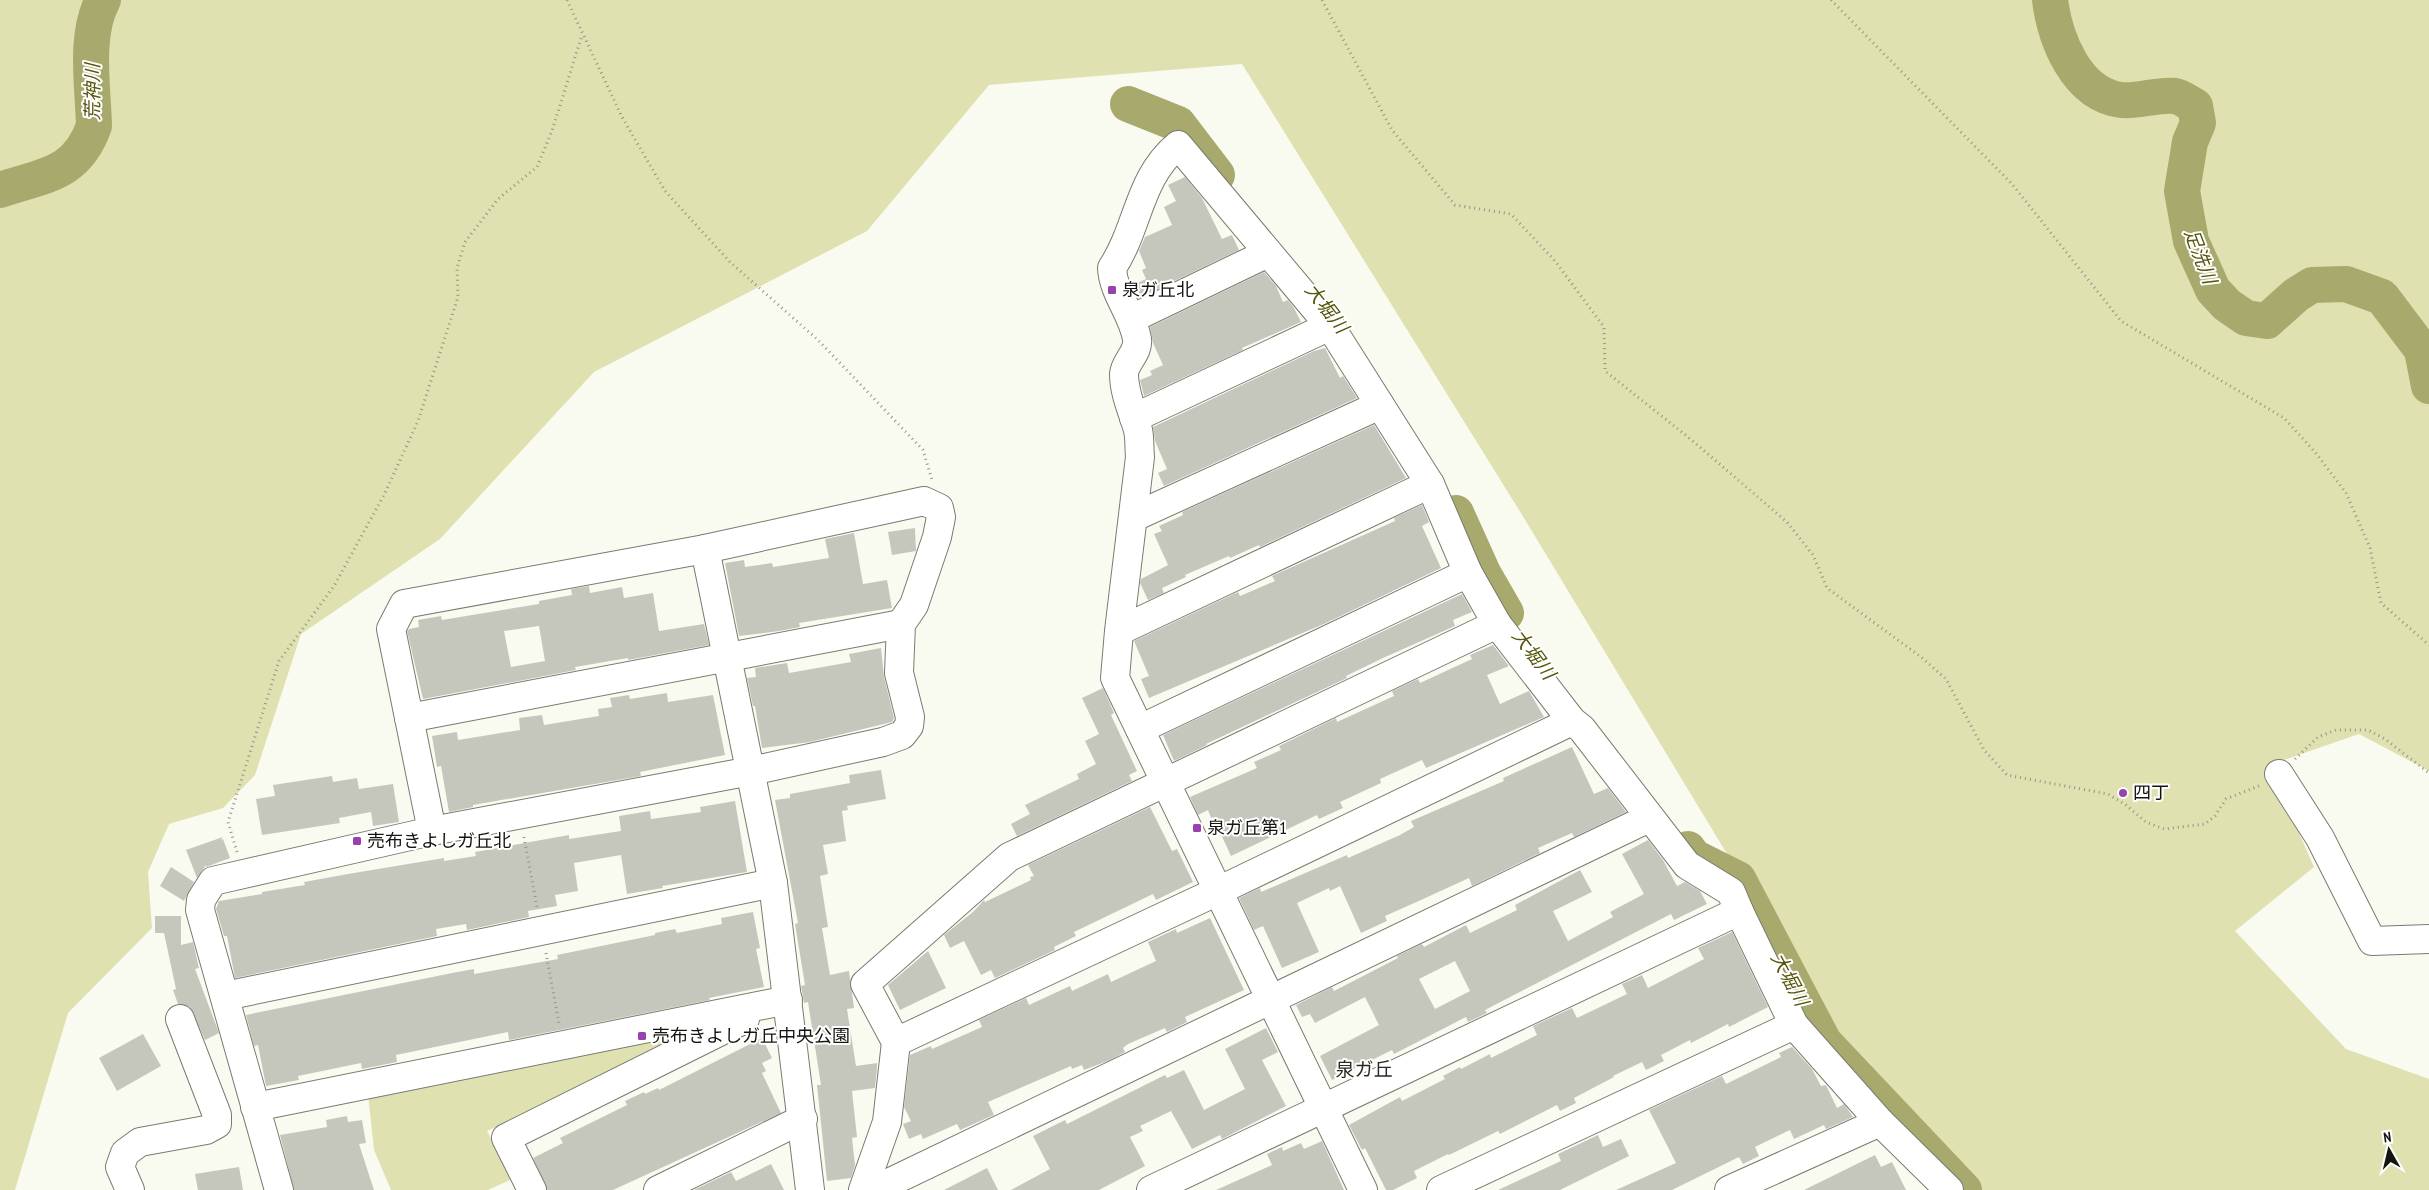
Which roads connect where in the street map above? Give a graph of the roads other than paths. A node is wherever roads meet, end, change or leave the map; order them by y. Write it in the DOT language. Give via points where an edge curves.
graph roads {
  1 [pos="1268,254"];
  2 [pos="1131,319"];
  3 [pos="1330,326"];
  4 [pos="1380,405"];
  5 [pos="1134,418"];
  6 [pos="1430,484"];
  7 [pos="1134,517"];
  8 [pos="705,549"];
  9 [pos="1468,573"];
  10 [pos="901,624"];
  11 [pos="1497,624"];
  12 [pos="1119,631"];
  13 [pos="728,658"];
  14 [pos="409,718"];
  15 [pos="1572,721"];
  16 [pos="1140,729"];
  17 [pos="751,771"];
  18 [pos="2279,774"];
  19 [pos="1167,782"];
  20 [pos="1649,818"];
  21 [pos="432,831"];
  22 [pos="773,884"];
  23 [pos="1218,891"];
  24 [pos="1739,910"];
  25 [pos="2429,939"];
  26 [pos="225,996"];
  27 [pos="1271,999"];
  28 [pos="783,1001"];
  29 [pos="180,1019"];
  30 [pos="1794,1025"];
  31 [pos="896,1042"];
  32 [pos="255,1108"];
  33 [pos="1322,1108"];
  34 [pos="803,1119"];
  35 [pos="1880,1122"];
  36 [pos="130,1190"];
  37 [pos="278,1190"];
  38 [pos="532,1190"];
  39 [pos="658,1190"];
  40 [pos="810,1190"];
  41 [pos="863,1190"];
  42 [pos="874,1190"];
  43 [pos="1151,1190"];
  44 [pos="1363,1190"];
  45 [pos="1441,1190"];
  46 [pos="1729,1190"];
  47 [pos="1948,1190"];
  1 -- 2 [label="street"];
  1 -- 2 [label="street" via="1178,145 1150,178 1112,268 1114,281"];
  1 -- 3 [label="street"];
  2 -- 5 [label="street" via="1138,342 1124,371"];
  3 -- 4 [label="street"];
  3 -- 5 [label="street"];
  4 -- 6 [label="street"];
  4 -- 7 [label="street"];
  5 -- 7 [label="street" via="1140,457"];
  6 -- 9 [label="street"];
  6 -- 12 [label="street"];
  7 -- 12 [label="street"];
  8 -- 10 [label="street" via="924,501 939,508 941,517 914,606"];
  8 -- 13 [label="street"];
  8 -- 14 [label="street" via="404,604 392,629"];
  9 -- 11 [label="street"];
  9 -- 16 [label="street"];
  10 -- 13 [label="street"];
  10 -- 17 [label="street" via="899,673 910,716 909,726 902,735 884,742"];
  11 -- 15 [label="street"];
  11 -- 19 [label="street"];
  12 -- 16 [label="street" via="1115,678"];
  13 -- 14 [label="street"];
  13 -- 17 [label="street"];
  14 -- 21 [label="street"];
  15 -- 20 [label="street" via="1582,729"];
  15 -- 23 [label="street"];
  16 -- 19 [label="street"];
  17 -- 21 [label="street"];
  17 -- 22 [label="street"];
  18 -- 25 [label="street" via="2320,838 2372,941"];
  19 -- 23 [label="street"];
  19 -- 31 [label="street" via="1009,857 865,984"];
  20 -- 24 [label="street" via="1687,865 1731,892"];
  20 -- 27 [label="street"];
  21 -- 26 [label="street" via="214,881 201,900 200,910"];
  22 -- 26 [label="street"];
  22 -- 28 [label="street"];
  23 -- 27 [label="street"];
  23 -- 31 [label="street"];
  24 -- 30 [label="street"];
  24 -- 33 [label="street"];
  26 -- 32 [label="street"];
  27 -- 33 [label="street"];
  27 -- 42 [label="street"];
  28 -- 32 [label="street"];
  28 -- 34 [label="street"];
  28 -- 38 [label="street" via="506,1138"];
  29 -- 36 [label="street" via="218,1115 217,1124 206,1130 140,1142 125,1153 120,1166"];
  30 -- 35 [label="street"];
  30 -- 45 [label="street"];
  31 -- 41 [label="street" via="887,1122"];
  32 -- 37 [label="street"];
  33 -- 43 [label="street"];
  33 -- 44 [label="street"];
  34 -- 39 [label="street"];
  34 -- 40 [label="street"];
  35 -- 46 [label="street"];
  35 -- 47 [label="street"];
}
